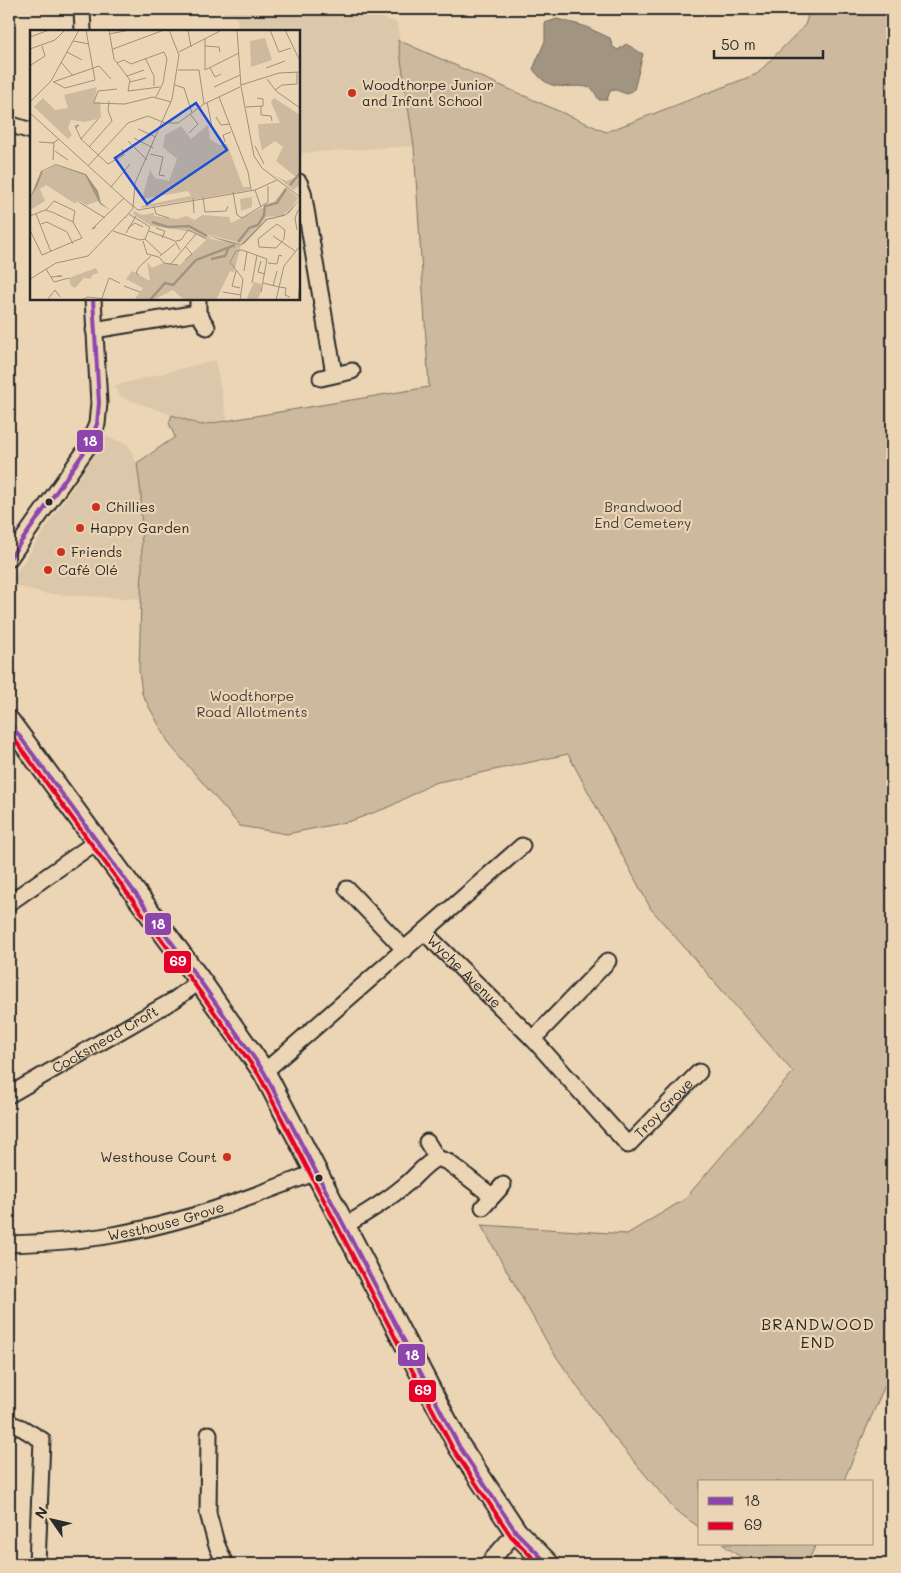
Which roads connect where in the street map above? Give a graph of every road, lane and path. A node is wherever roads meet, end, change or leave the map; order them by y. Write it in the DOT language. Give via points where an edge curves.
graph roads {
  1 [pos="82,9"];
  2 [pos="83,30"];
  3 [pos="9,124"];
  4 [pos="30,131"];
  5 [pos="300,184"];
  6 [pos="94,300"];
  7 [pos="198,306"];
  8 [pos="207,328"];
  9 [pos="94,330"];
  10 [pos="352,371"];
  11 [pos="9,559"];
  12 [pos="9,722"];
  13 [pos="96,842"];
  14 [pos="522,846"];
  15 [pos="347,889"];
  16 [pos="9,904"];
  17 [pos="424,932"];
  18 [pos="405,950"];
  19 [pos="608,961"];
  20 [pos="200,981"];
  21 [pos="533,1040"];
  22 [pos="264,1072"];
  23 [pos="699,1072"];
  24 [pos="9,1095"];
  25 [pos="427,1142"];
  26 [pos="628,1145"];
  27 [pos="437,1158"];
  28 [pos="316,1172"];
  29 [pos="503,1186"];
  30 [pos="344,1226"];
  31 [pos="9,1244"];
  32 [pos="9,1423"];
  33 [pos="209,1434"];
  34 [pos="516,1532"];
  35 [pos="37,1564"];
  36 [pos="224,1564"];
  37 [pos="488,1564"];
  38 [pos="548,1564"];
  1 -- 2 [label="street"];
  3 -- 4 [label="street"];
  5 -- 10 [label="street" via="304,192 328,376"];
  6 -- 9 [label="street"];
  7 -- 8 [label="street"];
  7 -- 9 [label="street"];
  9 -- 11 [label="street" via="97,424 87,448"];
  12 -- 13 [label="street"];
  13 -- 16 [label="street"];
  13 -- 20 [label="street"];
  14 -- 17 [label="street"];
  15 -- 18 [label="street"];
  17 -- 18 [label="street, Wyche Avenue"];
  17 -- 21 [label="street, Wyche Avenue"];
  18 -- 22 [label="street, Wyche Avenue"];
  19 -- 21 [label="street"];
  20 -- 22 [label="street"];
  20 -- 24 [label="street, Cocksmead Croft" via="174,1000"];
  21 -- 26 [label="street, Wyche Avenue"];
  22 -- 28 [label="street"];
  23 -- 26 [label="street, Troy Grove"];
  25 -- 27 [label="street"];
  27 -- 29 [label="street" via="448,1162 487,1202"];
  27 -- 30 [label="street" via="426,1163 381,1205"];
  28 -- 30 [label="street"];
  28 -- 31 [label="street, Westhouse Grove" via="255,1196 112,1235"];
  30 -- 34 [label="street" via="459,1446"];
  32 -- 35 [label="street" via="42,1440"];
  33 -- 36 [label="street" via="208,1513"];
  34 -- 37 [label="street"];
  34 -- 38 [label="street"];
}
